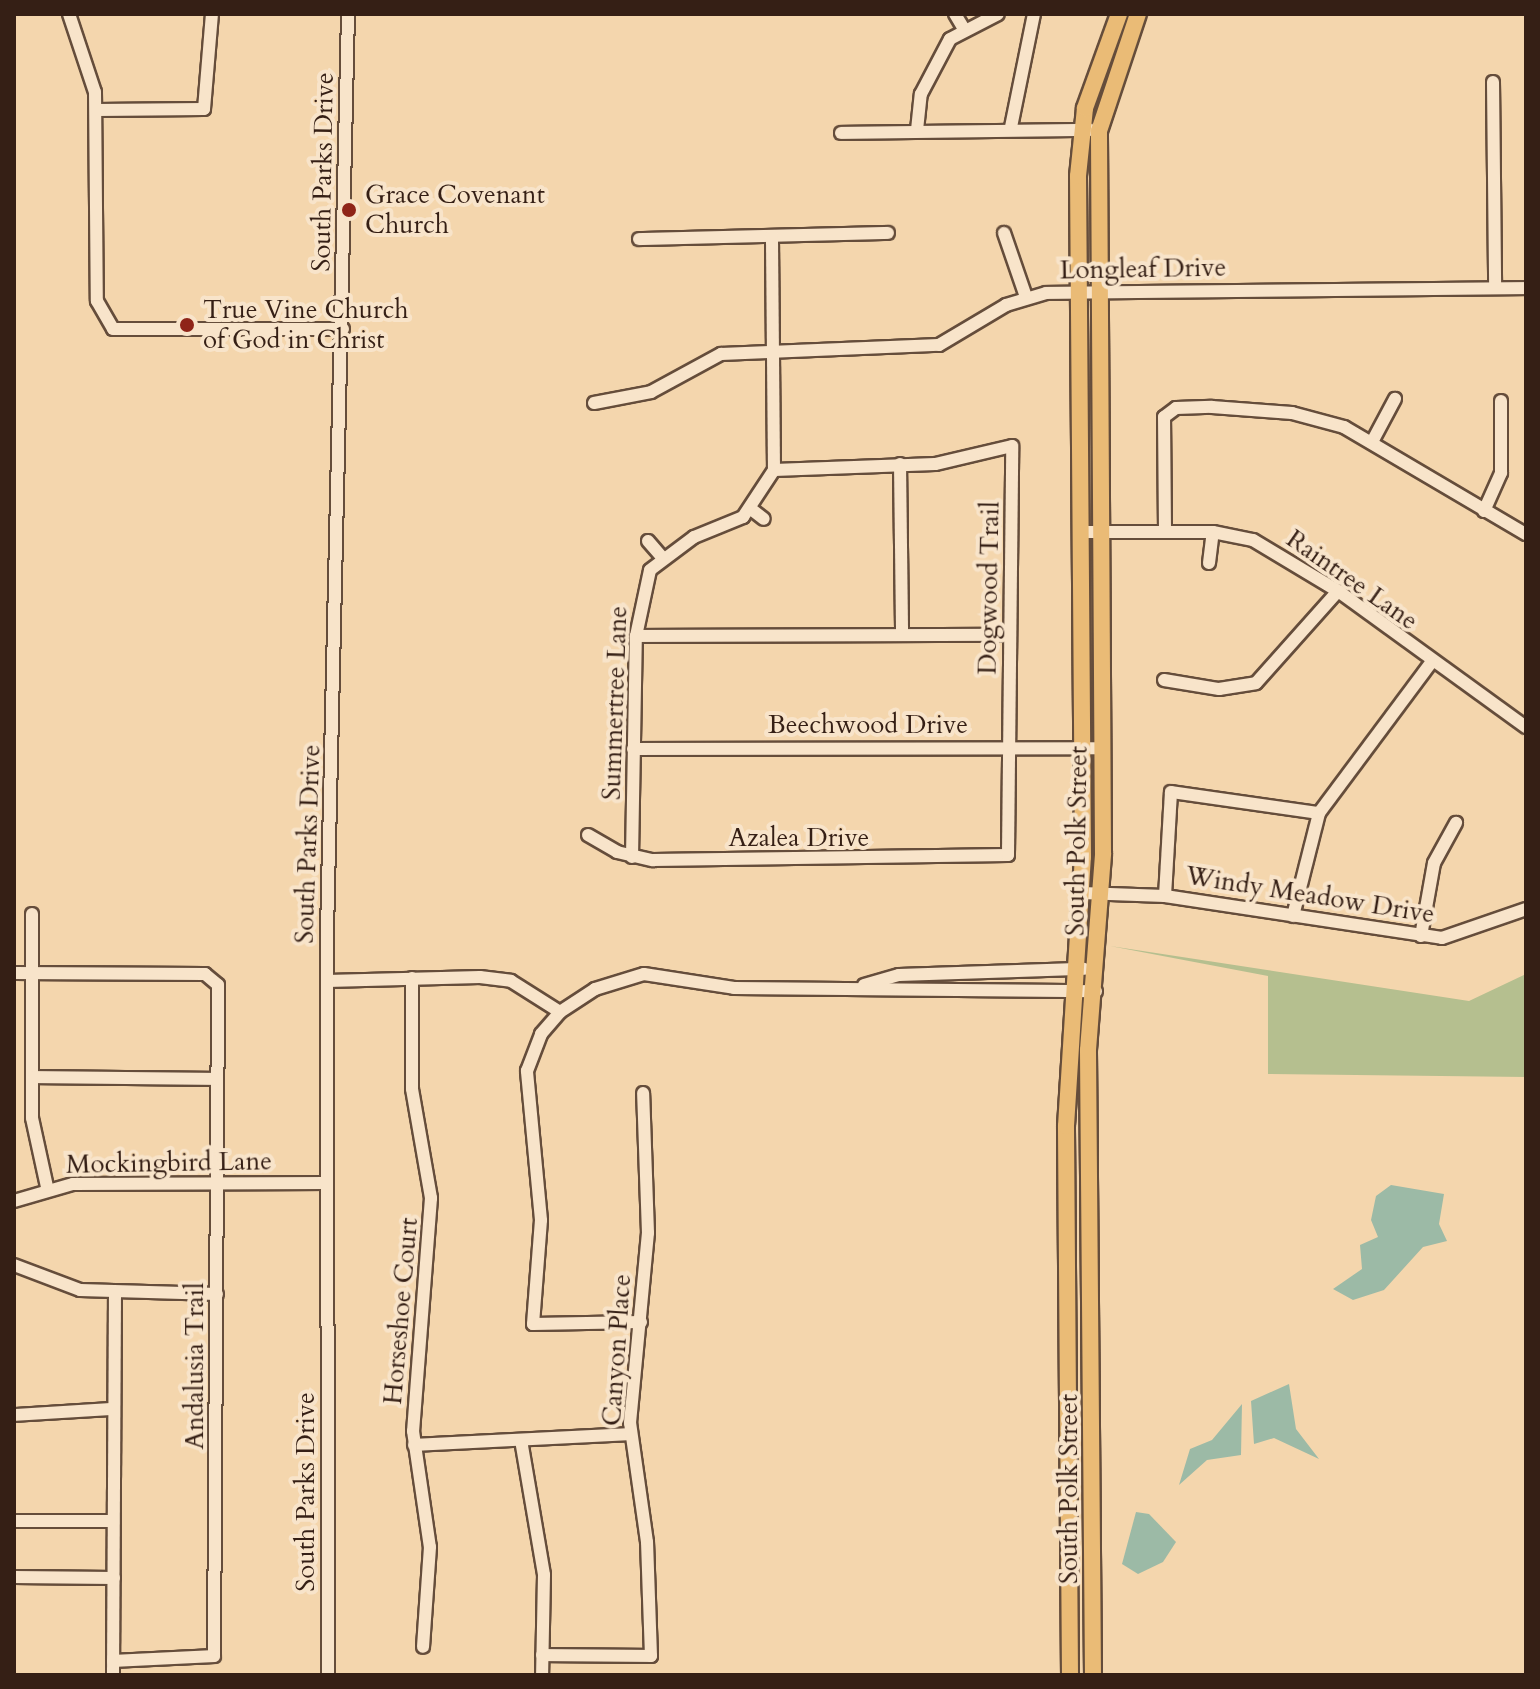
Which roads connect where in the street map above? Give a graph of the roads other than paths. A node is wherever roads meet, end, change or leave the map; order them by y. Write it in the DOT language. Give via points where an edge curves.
graph roads {
  1 [pos="69,14"];
  2 [pos="212,14"];
  3 [pos="348,14"];
  4 [pos="955,14"];
  5 [pos="998,14"];
  6 [pos="1034,14"];
  7 [pos="1119,14"];
  8 [pos="1138,14"];
  9 [pos="964,29"];
  10 [pos="1493,82"];
  11 [pos="97,110"];
  12 [pos="1011,127"];
  13 [pos="917,130"];
  14 [pos="1080,130"];
  15 [pos="1099,131"];
  16 [pos="841,133"];
  17 [pos="888,233"];
  18 [pos="1004,233"];
  19 [pos="772,236"];
  20 [pos="639,239"];
  21 [pos="1495,288"];
  22 [pos="1526,288"];
  23 [pos="1088,289"];
  24 [pos="1026,297"];
  25 [pos="343,329"];
  26 [pos="772,350"];
  27 [pos="1395,399"];
  28 [pos="1501,401"];
  29 [pos="594,403"];
  30 [pos="1372,442"];
  31 [pos="900,464"];
  32 [pos="774,470"];
  33 [pos="751,509"];
  34 [pos="1484,511"];
  35 [pos="764,519"];
  36 [pos="1165,530"];
  37 [pos="1101,531"];
  38 [pos="1083,532"];
  39 [pos="1213,532"];
  40 [pos="1526,534"];
  41 [pos="648,541"];
  42 [pos="662,557"];
  43 [pos="1209,563"];
  44 [pos="1338,591"];
  45 [pos="902,635"];
  46 [pos="1009,635"];
  47 [pos="636,636"];
  48 [pos="1431,663"];
  49 [pos="1164,680"];
  50 [pos="1526,727"];
  51 [pos="1009,747"];
  52 [pos="1103,748"];
  53 [pos="633,749"];
  54 [pos="1083,749"];
  55 [pos="1319,813"];
  56 [pos="1456,823"];
  57 [pos="588,835"];
  58 [pos="1008,846"];
  59 [pos="632,857"];
  60 [pos="1082,893"];
  61 [pos="1101,895"];
  62 [pos="1165,896"];
  63 [pos="1526,909"];
  64 [pos="32,914"];
  65 [pos="1293,916"];
  66 [pos="1421,936"];
  67 [pos="1076,969"];
  68 [pos="1099,970"];
  69 [pos="1015,971"];
  70 [pos="14,973"];
  71 [pos="33,973"];
  72 [pos="412,978"];
  73 [pos="327,981"];
  74 [pos="850,989"];
  75 [pos="1015,990"];
  76 [pos="1075,990"];
  77 [pos="1096,991"];
  78 [pos="560,1012"];
  79 [pos="34,1077"];
  80 [pos="217,1079"];
  81 [pos="643,1093"];
  82 [pos="217,1183"];
  83 [pos="327,1183"];
  84 [pos="47,1187"];
  85 [pos="14,1201"];
  86 [pos="14,1265"];
  87 [pos="115,1292"];
  88 [pos="217,1294"];
  89 [pos="641,1322"];
  90 [pos="113,1409"];
  91 [pos="14,1415"];
  92 [pos="631,1434"];
  93 [pos="521,1440"];
  94 [pos="414,1445"];
  95 [pos="14,1521"];
  96 [pos="113,1521"];
  97 [pos="14,1577"];
  98 [pos="114,1578"];
  99 [pos="423,1647"];
  100 [pos="542,1655"];
  101 [pos="113,1668"];
  102 [pos="328,1675"];
  103 [pos="542,1675"];
  104 [pos="1070,1675"];
  105 [pos="1093,1675"];
  1 -- 11 [label="street"];
  2 -- 11 [label="street" via="204,109"];
  3 -- 25 [label="street, South Parks Drive"];
  4 -- 9 [label="street"];
  5 -- 9 [label="street"];
  6 -- 12 [label="street"];
  7 -- 14 [label="main road, South Polk Street"];
  8 -- 15 [label="main road, South Polk Street"];
  9 -- 13 [label="street" via="932,65"];
  10 -- 21 [label="street"];
  11 -- 25 [label="street" via="97,301 113,329"];
  12 -- 13 [label="street"];
  12 -- 14 [label="street"];
  13 -- 16 [label="street"];
  14 -- 15 [label="street"];
  14 -- 23 [label="main road, South Polk Street"];
  15 -- 23 [label="main road, South Polk Street"];
  17 -- 19 [label="street"];
  18 -- 24 [label="street"];
  19 -- 20 [label="street"];
  19 -- 26 [label="street"];
  21 -- 22 [label="street, Longleaf Drive"];
  21 -- 23 [label="street, Longleaf Drive"];
  23 -- 24 [label="street, Longleaf Drive"];
  23 -- 37 [label="main road, South Polk Street"];
  23 -- 38 [label="main road, South Polk Street"];
  24 -- 26 [label="street, Longleaf Drive" via="960,337 908,351"];
  25 -- 73 [label="street, South Parks Drive"];
  26 -- 29 [label="street, Longleaf Drive" via="712,357 651,392"];
  26 -- 32 [label="street"];
  27 -- 30 [label="street"];
  28 -- 34 [label="street" via="1501,473"];
  30 -- 34 [label="street"];
  30 -- 36 [label="street" via="1292,413 1176,408 1164,417"];
  31 -- 32 [label="street"];
  31 -- 45 [label="street"];
  31 -- 46 [label="street, Dogwood Trail" via="1012,446"];
  32 -- 33 [label="street"];
  33 -- 35 [label="street"];
  33 -- 42 [label="street"];
  34 -- 40 [label="street"];
  36 -- 37 [label="street, Raintree Lane"];
  36 -- 39 [label="street, Raintree Lane"];
  37 -- 38 [label="street, Raintree Lane"];
  37 -- 52 [label="main road, South Polk Street"];
  38 -- 54 [label="main road, South Polk Street"];
  39 -- 43 [label="street"];
  39 -- 44 [label="street, Raintree Lane" via="1253,540"];
  41 -- 42 [label="street"];
  42 -- 47 [label="street, Summertree Lane" via="638,603"];
  44 -- 48 [label="street, Raintree Lane"];
  44 -- 49 [label="street" via="1256,683 1219,689"];
  45 -- 46 [label="street"];
  45 -- 47 [label="street"];
  46 -- 51 [label="street, Dogwood Trail"];
  47 -- 53 [label="street, Summertree Lane"];
  48 -- 50 [label="street, Raintree Lane"];
  48 -- 55 [label="street"];
  51 -- 53 [label="street, Beechwood Drive"];
  51 -- 54 [label="street, Beechwood Drive"];
  51 -- 58 [label="street, Dogwood Trail"];
  52 -- 54 [label="street, Beechwood Drive"];
  52 -- 61 [label="main road, South Polk Street"];
  53 -- 59 [label="street, Summertree Lane"];
  54 -- 60 [label="main road, South Polk Street"];
  55 -- 62 [label="street" via="1171,792"];
  55 -- 65 [label="street"];
  56 -- 66 [label="street" via="1434,863"];
  57 -- 59 [label="street, Azalea Drive"];
  58 -- 59 [label="street, Azalea Drive" via="1008,855 987,860"];
  60 -- 61 [label="street, Windy Meadow Drive"];
  60 -- 67 [label="main road, South Polk Street"];
  61 -- 62 [label="street, Windy Meadow Drive"];
  61 -- 68 [label="main road, South Polk Street"];
  62 -- 65 [label="street, Windy Meadow Drive"];
  63 -- 66 [label="street, Windy Meadow Drive" via="1468,934"];
  64 -- 71 [label="street"];
  65 -- 66 [label="street, Windy Meadow Drive"];
  67 -- 68 [label="street"];
  67 -- 69 [label="street"];
  67 -- 76 [label="main road, South Polk Street"];
  68 -- 77 [label="main road, South Polk Street"];
  69 -- 74 [label="street" via="899,975"];
  69 -- 75 [label="street"];
  70 -- 71 [label="street"];
  71 -- 79 [label="street"];
  71 -- 80 [label="street, Andalusia Trail" via="212,976"];
  72 -- 73 [label="street"];
  72 -- 78 [label="street" via="511,981"];
  72 -- 94 [label="street, Horseshoe Court" via="412,1089 431,1198"];
  73 -- 83 [label="street, South Parks Drive"];
  74 -- 75 [label="street"];
  74 -- 78 [label="street" via="734,988 644,974 595,989"];
  75 -- 76 [label="street"];
  76 -- 77 [label="street"];
  76 -- 104 [label="main road, South Polk Street" via="1066,1126"];
  77 -- 105 [label="main road, South Polk Street" via="1088,1050"];
  78 -- 89 [label="street" via="541,1034 527,1071 541,1220 533,1324"];
  79 -- 80 [label="street"];
  79 -- 84 [label="street" via="32,1118"];
  80 -- 82 [label="street, Andalusia Trail"];
  81 -- 89 [label="street, Canyon Place" via="648,1233"];
  82 -- 83 [label="street, Mockingbird Lane"];
  82 -- 84 [label="street, Mockingbird Lane"];
  82 -- 88 [label="street, Andalusia Trail"];
  83 -- 102 [label="street, South Parks Drive"];
  84 -- 85 [label="street, Mockingbird Lane"];
  86 -- 87 [label="street" via="80,1290"];
  87 -- 88 [label="street"];
  87 -- 90 [label="street"];
  88 -- 101 [label="street, Andalusia Trail" via="214,1656"];
  89 -- 92 [label="street, Canyon Place"];
  90 -- 91 [label="street"];
  90 -- 96 [label="street"];
  92 -- 93 [label="street"];
  92 -- 100 [label="street, Canyon Place" via="647,1542 651,1656"];
  93 -- 94 [label="street"];
  93 -- 100 [label="street" via="544,1575"];
  94 -- 99 [label="street, Horseshoe Court" via="430,1547"];
  95 -- 96 [label="street"];
  96 -- 98 [label="street"];
  97 -- 98 [label="street"];
  98 -- 101 [label="street"];
  100 -- 103 [label="street"];
}
